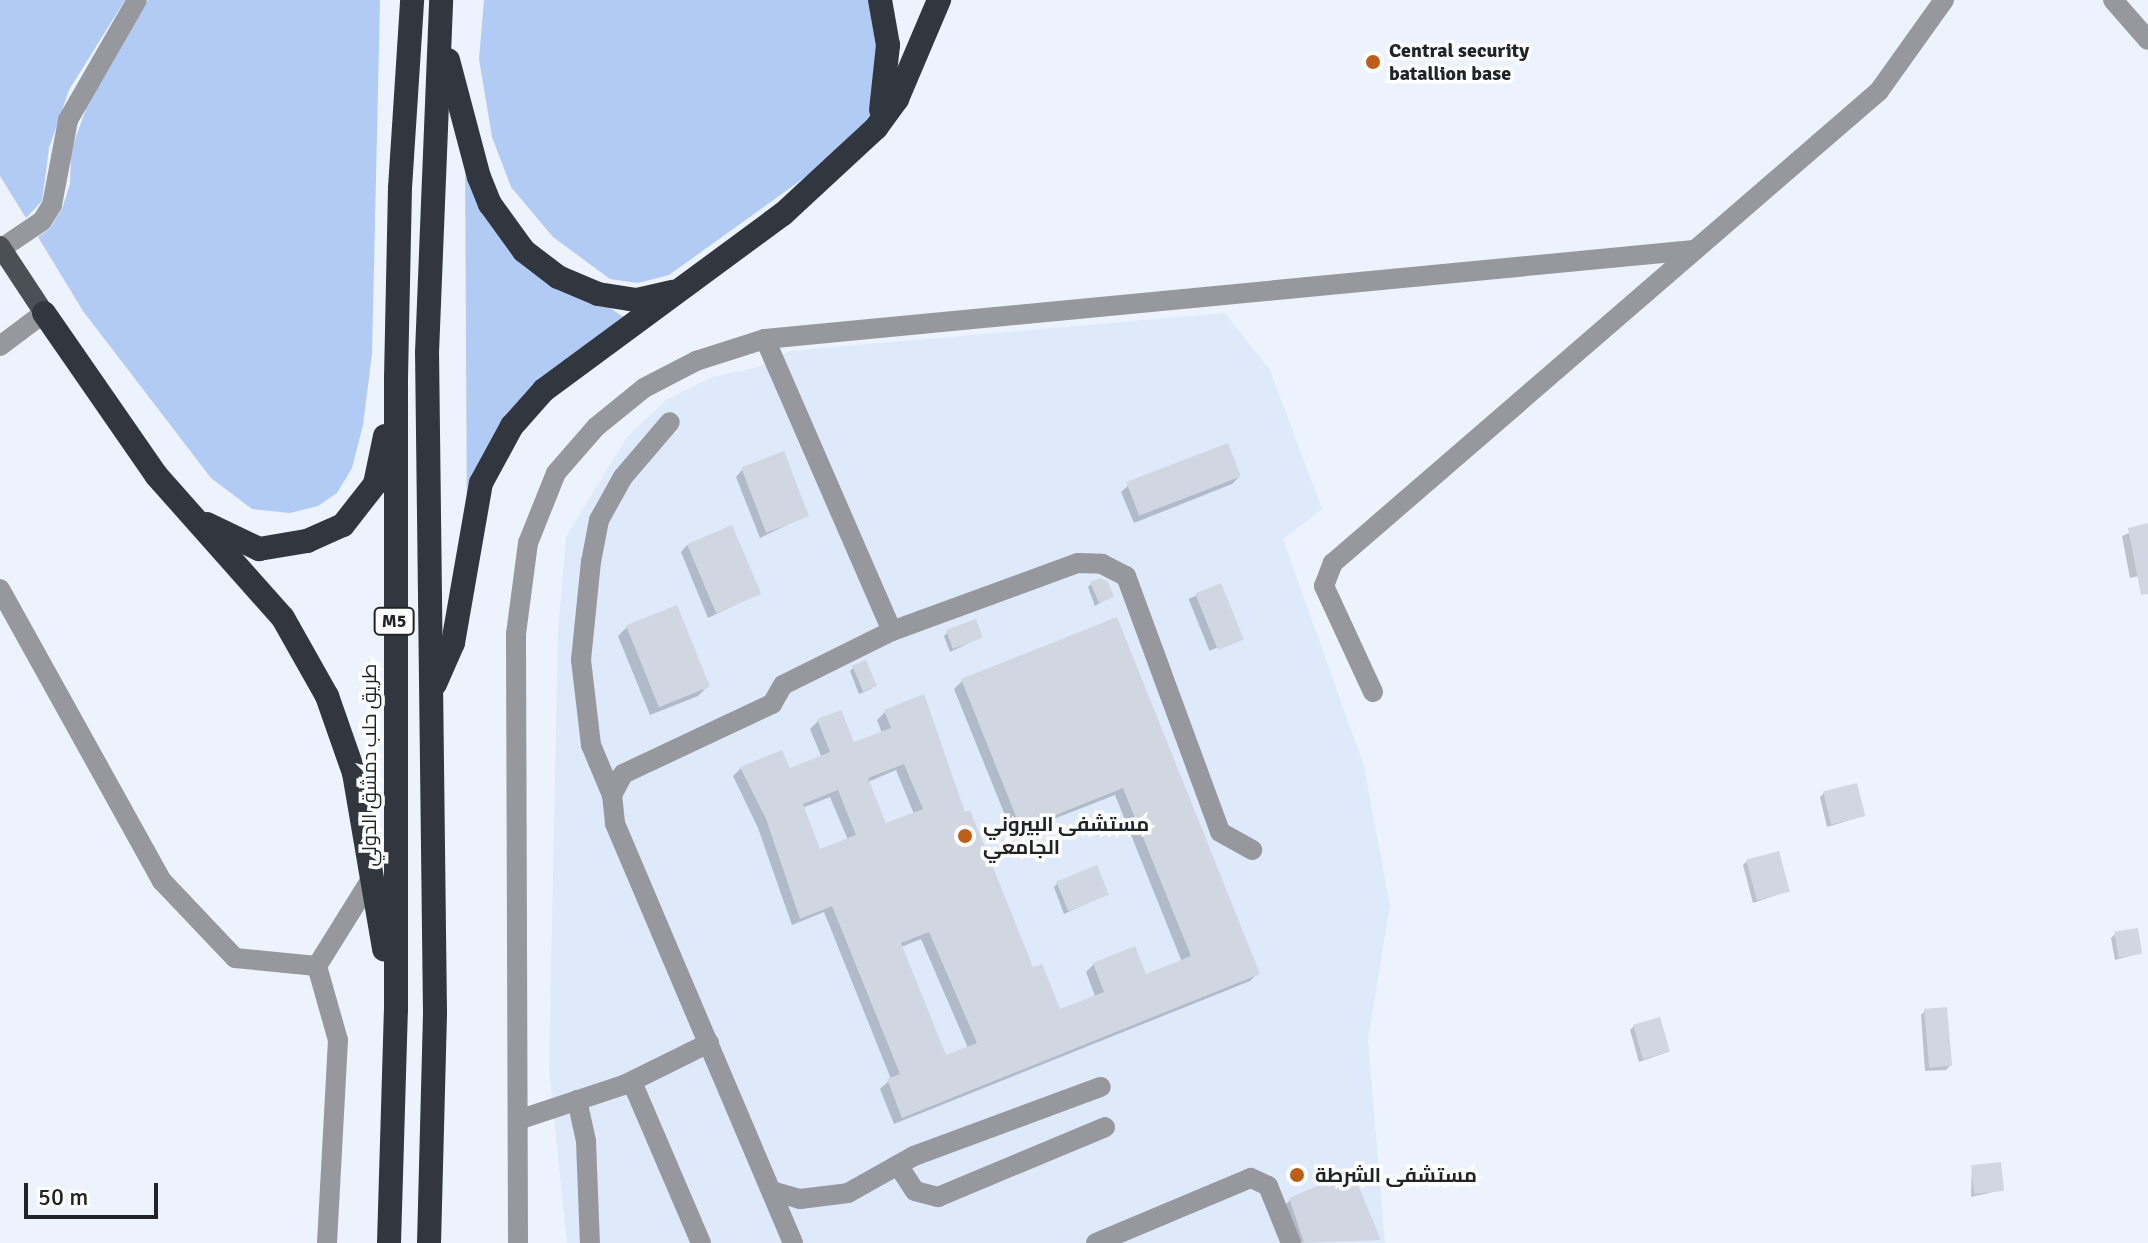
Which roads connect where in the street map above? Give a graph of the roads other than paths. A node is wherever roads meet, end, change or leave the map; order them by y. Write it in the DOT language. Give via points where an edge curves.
graph roads {
  1 [pos="137,0"];
  2 [pos="412,0"];
  3 [pos="880,0"];
  4 [pos="939,0"];
  5 [pos="1944,0"];
  6 [pos="2113,0"];
  7 [pos="441,3"];
  8 [pos="2148,40"];
  9 [pos="876,128"];
  10 [pos="1,247"];
  11 [pos="1694,250"];
  12 [pos="681,291"];
  13 [pos="44,313"];
  14 [pos="765,339"];
  15 [pos="0,346"];
  16 [pos="396,378"];
  17 [pos="670,422"];
  18 [pos="194,518"];
  19 [pos="0,589"];
  20 [pos="892,631"];
  21 [pos="1373,692"];
  22 [pos="431,694"];
  23 [pos="612,795"];
  24 [pos="1252,850"];
  25 [pos="370,881"];
  26 [pos="317,966"];
  27 [pos="396,1010"];
  28 [pos="709,1043"];
  29 [pos="632,1082"];
  30 [pos="1101,1087"];
  31 [pos="577,1100"];
  32 [pos="518,1120"];
  33 [pos="1105,1127"];
  34 [pos="898,1165"];
  35 [pos="772,1191"];
  36 [pos="327,1243"];
  37 [pos="389,1243"];
  38 [pos="429,1243"];
  39 [pos="518,1243"];
  40 [pos="590,1243"];
  41 [pos="701,1243"];
  42 [pos="793,1243"];
  43 [pos="1096,1243"];
  44 [pos="1291,1243"];
  1 -- 10 [label="street" via="68,120 52,205 42,221"];
  2 -- 16 [label="highway, طريق حلب دمشق الدولي / M5" via="400,188"];
  3 -- 9 [label="highway" via="889,66"];
  4 -- 9 [label="highway" via="897,99"];
  5 -- 11 [label="street" via="1879,91"];
  6 -- 8 [label="street"];
  7 -- 12 [label="highway" via="454,90 479,177 490,204 524,251 558,277 598,294 637,300"];
  7 -- 22 [label="highway, M5" via="427,353"];
  9 -- 12 [label="highway" via="783,214"];
  10 -- 13 [label="main road"];
  11 -- 14 [label="street"];
  11 -- 21 [label="street" via="1333,563 1324,586"];
  12 -- 22 [label="highway" via="544,390 498,446 476,503 453,643"];
  13 -- 15 [label="street"];
  13 -- 18 [label="highway" via="156,475"];
  14 -- 20 [label="street"];
  14 -- 32 [label="street" via="696,361 644,388 596,427 556,473 528,543 516,634"];
  16 -- 18 [label="highway" via="375,484 343,525 307,541 259,549"];
  16 -- 27 [label="highway, طريق حلب دمشق الدولي / M5"];
  17 -- 23 [label="street" via="617,488 599,520 591,562 581,660 591,745"];
  18 -- 25 [label="highway" via="283,618 327,696 354,773"];
  19 -- 26 [label="street" via="162,881 235,958"];
  20 -- 23 [label="street" via="783,685 772,704 623,774"];
  20 -- 24 [label="street" via="1078,563 1102,564 1126,576 1220,832"];
  22 -- 38 [label="highway, M5" via="435,1013"];
  23 -- 28 [label="street" via="615,823"];
  25 -- 26 [label="street"];
  25 -- 27 [label="highway"];
  26 -- 36 [label="street" via="338,1040"];
  27 -- 37 [label="highway, طريق حلب دمشق الدولي / M5"];
  28 -- 29 [label="street"];
  28 -- 35 [label="street"];
  29 -- 31 [label="street"];
  29 -- 41 [label="street"];
  30 -- 34 [label="street"];
  31 -- 32 [label="street"];
  31 -- 40 [label="street" via="586,1141"];
  32 -- 39 [label="street"];
  33 -- 34 [label="street" via="938,1197 915,1191"];
  34 -- 35 [label="street" via="848,1193 800,1199"];
  35 -- 42 [label="street"];
  43 -- 44 [label="street" via="1251,1178 1268,1186"];
}
